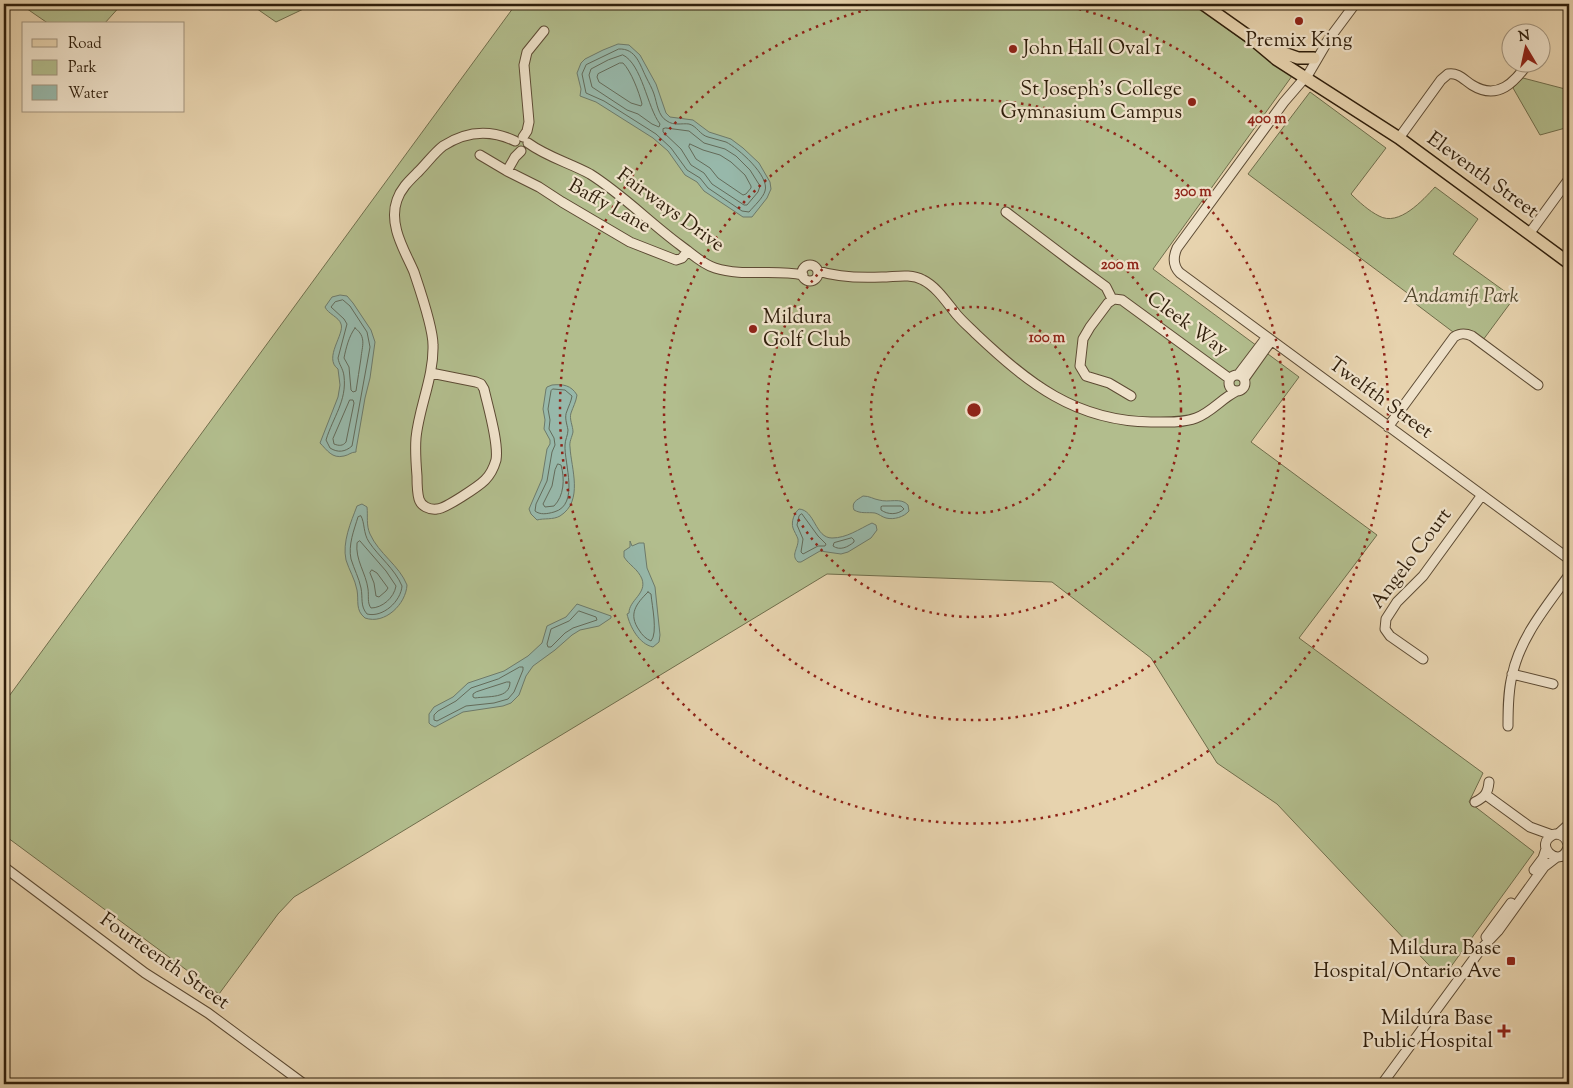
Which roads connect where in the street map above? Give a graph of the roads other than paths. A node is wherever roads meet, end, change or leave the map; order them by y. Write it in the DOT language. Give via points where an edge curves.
graph roads {
  1 [pos="1203,4"];
  2 [pos="1355,4"];
  3 [pos="544,31"];
  4 [pos="1251,38"];
  5 [pos="1326,44"];
  6 [pos="1266,47"];
  7 [pos="1314,58"];
  8 [pos="1522,72"];
  9 [pos="1305,74"];
  10 [pos="1399,138"];
  11 [pos="520,146"];
  12 [pos="480,155"];
  13 [pos="507,171"];
  14 [pos="1569,179"];
  15 [pos="1006,212"];
  16 [pos="1529,234"];
  17 [pos="688,251"];
  18 [pos="1569,263"];
  19 [pos="1112,299"];
  20 [pos="1269,340"];
  21 [pos="431,373"];
  22 [pos="1235,380"];
  23 [pos="1538,386"];
  24 [pos="1238,392"];
  25 [pos="1132,396"];
  26 [pos="1227,397"];
  27 [pos="1388,427"];
  28 [pos="1482,495"];
  29 [pos="1569,559"];
  30 [pos="1569,575"];
  31 [pos="1423,659"];
  32 [pos="1512,674"];
  33 [pos="1553,684"];
  34 [pos="1508,726"];
  35 [pos="1489,782"];
  36 [pos="1486,795"];
  37 [pos="1475,802"];
  38 [pos="1569,824"];
  39 [pos="1530,827"];
  40 [pos="1555,835"];
  41 [pos="1569,844"];
  42 [pos="1546,847"];
  43 [pos="1563,857"];
  44 [pos="4,867"];
  45 [pos="1481,949"];
  46 [pos="304,1084"];
  47 [pos="1382,1084"];
  1 -- 4 [label="main road, Eleventh Street"];
  2 -- 5 [label="street"];
  3 -- 11 [label="street" via="527,52 524,65 529,122"];
  4 -- 6 [label="main road, Eleventh Street"];
  4 -- 9 [label="main road, Eleventh Street" via="1276,59"];
  5 -- 7 [label="street"];
  5 -- 9 [label="street"];
  6 -- 7 [label="main road" via="1298,58"];
  6 -- 9 [label="main road, Eleventh Street"];
  7 -- 9 [label="street"];
  8 -- 10 [label="street" via="1514,82 1497,90 1484,90 1455,74 1448,74 1440,80"];
  9 -- 10 [label="main road, Eleventh Street"];
  9 -- 20 [label="street, Twelfth Street" via="1175,253 1175,264 1180,273"];
  10 -- 16 [label="main road, Eleventh Street"];
  11 -- 13 [label="street"];
  11 -- 17 [label="street, Fairways Drive" via="576,167 603,183"];
  11 -- 21 [label="street, Fairways Drive" via="498,134 484,132 447,144 407,183 396,201 394,219 397,231 418,285 432,334"];
  12 -- 13 [label="street"];
  13 -- 17 [label="street, Baffy Lane" via="630,242 676,260"];
  14 -- 16 [label="street"];
  15 -- 19 [label="street" via="1106,287"];
  16 -- 18 [label="main road, Eleventh Street"];
  17 -- 26 [label="street, Fairways Drive" via="718,269 733,271 803,273 811,265 817,274 912,276 925,281 1018,372 1058,398 1096,414 1130,420 1182,421 1209,412"];
  19 -- 22 [label="street, Cleek Way" via="1122,300"];
  19 -- 25 [label="street" via="1085,335 1080,366 1086,376 1109,383"];
  20 -- 22 [label="street"];
  20 -- 27 [label="street, Twelfth Street"];
  21 -- 21 [label="street, Fairways Drive" via="416,438 416,464 418,498 428,508 437,509 484,481 491,472 496,449 481,384"];
  22 -- 24 [label="street, Cleek Way" via="1232,390"];
  22 -- 24 [label="street" via="1244,387"];
  22 -- 26 [label="street"];
  23 -- 27 [label="street" via="1472,336 1461,334 1454,337"];
  24 -- 26 [label="street"];
  27 -- 28 [label="street, Twelfth Street"];
  28 -- 29 [label="street, Twelfth Street"];
  28 -- 31 [label="street, Angelo Court" via="1423,576 1403,595 1386,620 1385,629 1390,636"];
  30 -- 32 [label="street" via="1529,633"];
  32 -- 33 [label="street"];
  32 -- 34 [label="street"];
  35 -- 36 [label="street"];
  36 -- 37 [label="street"];
  36 -- 39 [label="street"];
  38 -- 40 [label="street"];
  39 -- 40 [label="street"];
  39 -- 42 [label="street"];
  40 -- 41 [label="street" via="1564,837"];
  40 -- 42 [label="street" via="1548,839"];
  41 -- 43 [label="street"];
  42 -- 43 [label="street" via="1550,855"];
  42 -- 45 [label="street" via="1543,858"];
  43 -- 45 [label="street" via="1544,867 1498,931"];
  44 -- 46 [label="street, Fourteenth Street" via="145,973 208,1013"];
  45 -- 47 [label="street"];
}
